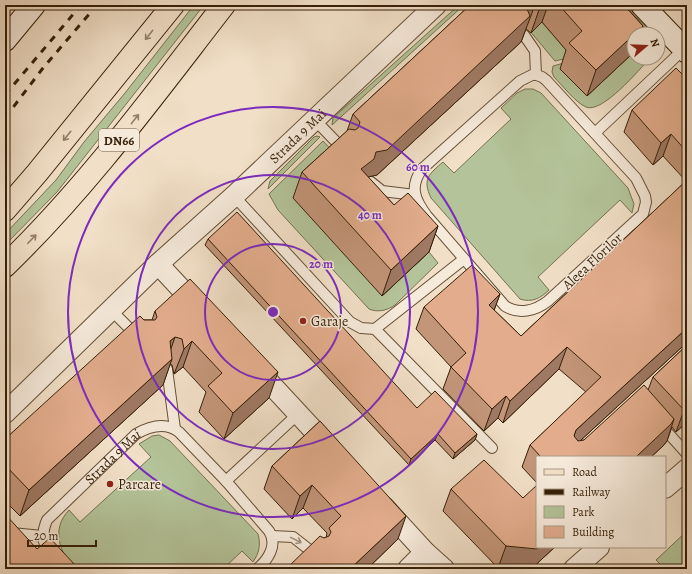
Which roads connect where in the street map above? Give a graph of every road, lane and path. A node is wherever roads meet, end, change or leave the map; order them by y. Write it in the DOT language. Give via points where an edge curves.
graph roads {
  1 [pos="34,5"];
  2 [pos="173,5"];
  3 [pos="224,5"];
  4 [pos="436,5"];
  5 [pos="642,5"];
  6 [pos="524,35"];
  7 [pos="5,40"];
  8 [pos="686,49"];
  9 [pos="536,75"];
  10 [pos="314,119"];
  11 [pos="595,133"];
  12 [pos="344,150"];
  13 [pos="371,182"];
  14 [pos="415,195"];
  15 [pos="234,196"];
  16 [pos="5,210"];
  17 [pos="464,259"];
  18 [pos="158,264"];
  19 [pos="5,266"];
  20 [pos="111,310"];
  21 [pos="213,323"];
  22 [pos="375,329"];
  23 [pos="141,341"];
  24 [pos="240,351"];
  25 [pos="167,370"];
  26 [pos="5,413"];
  27 [pos="299,413"];
  28 [pos="651,415"];
  29 [pos="175,429"];
  30 [pos="492,448"];
  31 [pos="687,454"];
  32 [pos="341,459"];
  33 [pos="687,469"];
  34 [pos="226,481"];
  35 [pos="666,487"];
  36 [pos="372,493"];
  37 [pos="5,525"];
  38 [pos="42,536"];
  39 [pos="272,536"];
  40 [pos="598,548"];
  41 [pos="425,552"];
  42 [pos="316,555"];
  43 [pos="61,569"];
  44 [pos="257,569"];
  45 [pos="408,569"];
  46 [pos="444,569"];
  47 [pos="574,569"];
  1 -- 7 [label="street"];
  2 -- 16 [label="main road, DN66, one-way"];
  19 -- 3 [label="main road, DN66, one-way" via="61,208 111,149"];
  4 -- 10 [label="street, Strada 9 Mai"];
  5 -- 8 [label="street"];
  6 -- 9 [label="lane" via="535,51"];
  8 -- 11 [label="lane"];
  9 -- 11 [label="lane" via="546,80"];
  9 -- 14 [label="lane" via="520,81 422,169 415,180"];
  10 -- 12 [label="lane"];
  10 -- 15 [label="street, Strada 9 Mai"];
  11 -- 17 [label="lane, Aleea Florilor" via="636,178 645,196 643,214 540,308 519,312 505,306"];
  13 -- 14 [label="lane" via="382,191"];
  14 -- 17 [label="lane" via="427,216"];
  15 -- 18 [label="street, Strada 9 Mai"];
  15 -- 22 [label="lane" via="350,322 361,328"];
  17 -- 22 [label="lane"];
  18 -- 20 [label="street, Strada 9 Mai"];
  18 -- 21 [label="street"];
  20 -- 23 [label="lane"];
  20 -- 26 [label="street, Strada 9 Mai"];
  22 -- 30 [label="lane"];
  24 -- 27 [label="street"];
  25 -- 29 [label="lane"];
  27 -- 32 [label="street"];
  27 -- 34 [label="lane"];
  28 -- 31 [label="lane"];
  29 -- 34 [label="lane"];
  29 -- 38 [label="lane, Strada 9 Mai" via="152,426 136,434 47,520"];
  33 -- 35 [label="street"];
  34 -- 39 [label="lane"];
  36 -- 41 [label="street"];
  37 -- 38 [label="lane" via="12,533"];
  38 -- 43 [label="lane" via="47,553"];
  39 -- 42 [label="lane, one-way" via="300,540"];
  39 -- 44 [label="lane" via="268,560"];
  40 -- 47 [label="street"];
  41 -- 45 [label="street"];
  41 -- 46 [label="street"];
}
